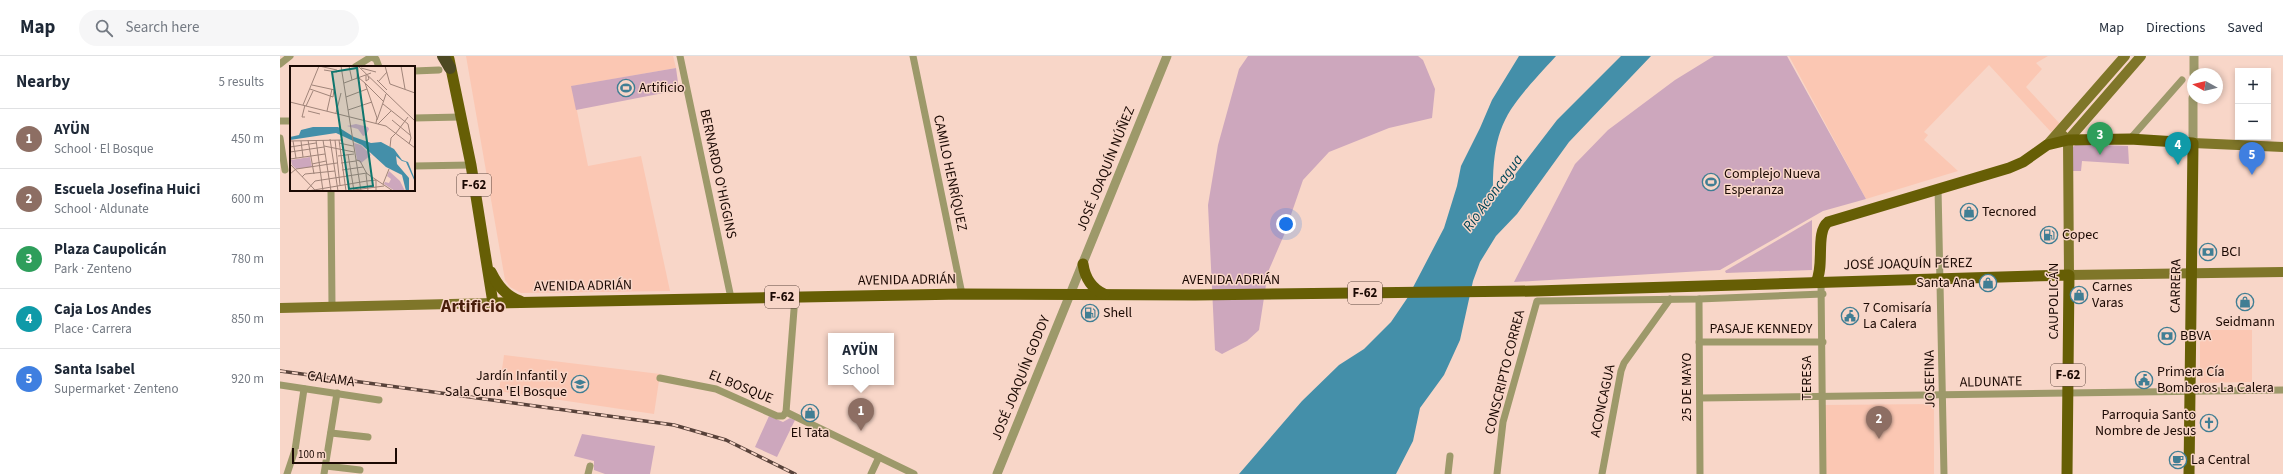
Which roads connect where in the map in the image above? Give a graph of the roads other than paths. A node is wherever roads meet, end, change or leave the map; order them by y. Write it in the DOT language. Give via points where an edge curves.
graph roads {
  1 [pos="290,56"];
  2 [pos="443,56"];
  3 [pos="680,56"];
  4 [pos="913,56"];
  5 [pos="1167,56"];
  6 [pos="2125,56"];
  7 [pos="2141,56"];
  8 [pos="2194,56"];
  9 [pos="280,64"];
  10 [pos="446,65"];
  11 [pos="356,66"];
  12 [pos="378,66"];
  13 [pos="2194,68"];
  14 [pos="415,71"];
  15 [pos="2182,80"];
  16 [pos="2194,104"];
  17 [pos="461,117"];
  18 [pos="415,118"];
  19 [pos="2059,132"];
  20 [pos="280,138"];
  21 [pos="2130,139"];
  22 [pos="2068,140"];
  23 [pos="2193,143"];
  24 [pos="2047,145"];
  25 [pos="2283,147"];
  26 [pos="471,165"];
  27 [pos="415,166"];
  28 [pos="285,170"];
  29 [pos="1938,188"];
  30 [pos="331,191"];
  31 [pos="486,260"];
  32 [pos="1083,264"];
  33 [pos="2283,272"];
  34 [pos="2192,274"];
  35 [pos="2069,275"];
  36 [pos="1819,278"];
  37 [pos="1941,278"];
  38 [pos="1071,293"];
  39 [pos="962,294"];
  40 [pos="1105,294"];
  41 [pos="1823,294"];
  42 [pos="1536,296"];
  43 [pos="795,297"];
  44 [pos="731,298"];
  45 [pos="1670,299"];
  46 [pos="1699,299"];
  47 [pos="527,302"];
  48 [pos="494,303"];
  49 [pos="332,306"];
  50 [pos="280,308"];
  51 [pos="1699,342"];
  52 [pos="1823,342"];
  53 [pos="660,378"];
  54 [pos="280,385"];
  55 [pos="304,389"];
  56 [pos="2283,390"];
  57 [pos="2190,392"];
  58 [pos="337,393"];
  59 [pos="2068,394"];
  60 [pos="1943,396"];
  61 [pos="1700,398"];
  62 [pos="1822,398"];
  63 [pos="379,400"];
  64 [pos="786,412"];
  65 [pos="332,433"];
  66 [pos="368,437"];
  67 [pos="1450,456"];
  68 [pos="879,457"];
  69 [pos="326,466"];
  70 [pos="590,466"];
  71 [pos="360,470"];
  72 [pos="287,474"];
  73 [pos="324,474"];
  74 [pos="588,474"];
  75 [pos="871,474"];
  76 [pos="914,474"];
  77 [pos="997,474"];
  78 [pos="1448,474"];
  79 [pos="1497,474"];
  80 [pos="1602,474"];
  81 [pos="1700,474"];
  82 [pos="1823,474"];
  83 [pos="1944,474"];
  84 [pos="2067,474"];
  85 [pos="2189,474"];
  1 -- 9 [label="street"];
  2 -- 10 [label="highway"];
  3 -- 44 [label="street, BERNARDO O'HIGGINS"];
  4 -- 39 [label="street, CAMILO HENRÍQUEZ"];
  5 -- 32 [label="street, JOSÉ JOAQUÍN NÚÑEZ"];
  6 -- 19 [label="main road"];
  7 -- 22 [label="main road"];
  8 -- 13 [label="street"];
  10 -- 14 [label="street"];
  10 -- 17 [label="main road, F-62"];
  11 -- 12 [label="street" via="374,58"];
  15 -- 21 [label="street"];
  16 -- 23 [label="street, CARRERA"];
  17 -- 18 [label="street"];
  17 -- 26 [label="main road, F-62"];
  19 -- 22 [label="main road"];
  19 -- 24 [label="main road"];
  20 -- 28 [label="street"];
  21 -- 22 [label="main road"];
  21 -- 23 [label="main road"];
  22 -- 24 [label="main road"];
  22 -- 35 [label="main road, CAUPOLICÁN"];
  23 -- 25 [label="main road"];
  23 -- 34 [label="main road, CARRERA"];
  24 -- 29 [label="main road" via="2023,162 2009,168"];
  26 -- 27 [label="street"];
  26 -- 31 [label="main road, F-62"];
  29 -- 36 [label="main road, TERESA" via="1824,225"];
  29 -- 37 [label="street, JOSEFINA"];
  30 -- 49 [label="street"];
  31 -- 47 [label="main road" via="500,288 515,299"];
  31 -- 48 [label="main road, F-62"];
  32 -- 38 [label="street, JOSÉ JOAQUÍN NÚÑEZ"];
  32 -- 40 [label="main road" via="1088,281 1095,289"];
  33 -- 34 [label="main road, JOSÉ JOAQUÍN PÉREZ"];
  34 -- 35 [label="main road, JOSÉ JOAQUÍN PÉREZ"];
  34 -- 57 [label="main road, CARRERA"];
  35 -- 37 [label="main road, JOSÉ JOAQUÍN PÉREZ / F-62"];
  35 -- 59 [label="main road, CAUPOLICÁN / F-62"];
  36 -- 37 [label="main road, JOSÉ JOAQUÍN PÉREZ / F-62" via="1843,281"];
  36 -- 41 [label="street, TERESA"];
  36 -- 42 [label="main road, JOSÉ JOAQUÍN PÉREZ / F-62"];
  37 -- 60 [label="street, JOSEFINA"];
  38 -- 39 [label="main road, AVENIDA ADRIÁN / F-62"];
  38 -- 40 [label="main road, AVENIDA ADRIÁN / F-62"];
  38 -- 77 [label="street, JOSÉ JOAQUÍN GODOY"];
  39 -- 43 [label="main road, AVENIDA ADRIÁN / F-62"];
  40 -- 42 [label="main road, AVENIDA ADRIÁN / F-62"];
  41 -- 46 [label="street"];
  41 -- 52 [label="street, TERESA"];
  42 -- 45 [label="street"];
  42 -- 79 [label="street, CONSCRIPTO CORREA" via="1503,422"];
  43 -- 44 [label="main road, AVENIDA ADRIÁN / F-62"];
  43 -- 64 [label="street, EL BOSQUE"];
  44 -- 47 [label="main road, AVENIDA ADRIÁN / F-62"];
  45 -- 46 [label="street"];
  45 -- 80 [label="street, ACONCAGUA" via="1624,363"];
  46 -- 51 [label="street, 25 DE MAYO"];
  47 -- 48 [label="main road, AVENIDA ADRIÁN / F-62"];
  48 -- 49 [label="main road, AVENIDA ADRIÁN"];
  49 -- 50 [label="main road, AVENIDA ADRIÁN"];
  51 -- 52 [label="street, PASAJE KENNEDY"];
  51 -- 61 [label="street, 25 DE MAYO"];
  52 -- 62 [label="street, TERESA"];
  53 -- 64 [label="street, EL BOSQUE" via="716,389 779,417"];
  54 -- 55 [label="street, CALAMA"];
  55 -- 58 [label="street, CALAMA"];
  55 -- 72 [label="street" via="292,460"];
  56 -- 57 [label="street, ALDUNATE"];
  57 -- 59 [label="street, ALDUNATE"];
  57 -- 85 [label="main road, CARRERA"];
  58 -- 63 [label="street, CALAMA"];
  58 -- 65 [label="street"];
  59 -- 60 [label="street, ALDUNATE"];
  59 -- 84 [label="main road, CAUPOLICÁN / F-62"];
  60 -- 62 [label="street, ALDUNATE"];
  60 -- 83 [label="street, JOSEFINA"];
  61 -- 62 [label="street, ALDUNATE"];
  61 -- 81 [label="street, 25 DE MAYO"];
  62 -- 82 [label="street, TERESA"];
  64 -- 68 [label="street, EL BOSQUE"];
  65 -- 66 [label="street"];
  65 -- 69 [label="street"];
  67 -- 78 [label="street"];
  68 -- 75 [label="street"];
  68 -- 76 [label="street, EL BOSQUE"];
  69 -- 71 [label="street"];
  69 -- 73 [label="street"];
  70 -- 74 [label="street"];
}
